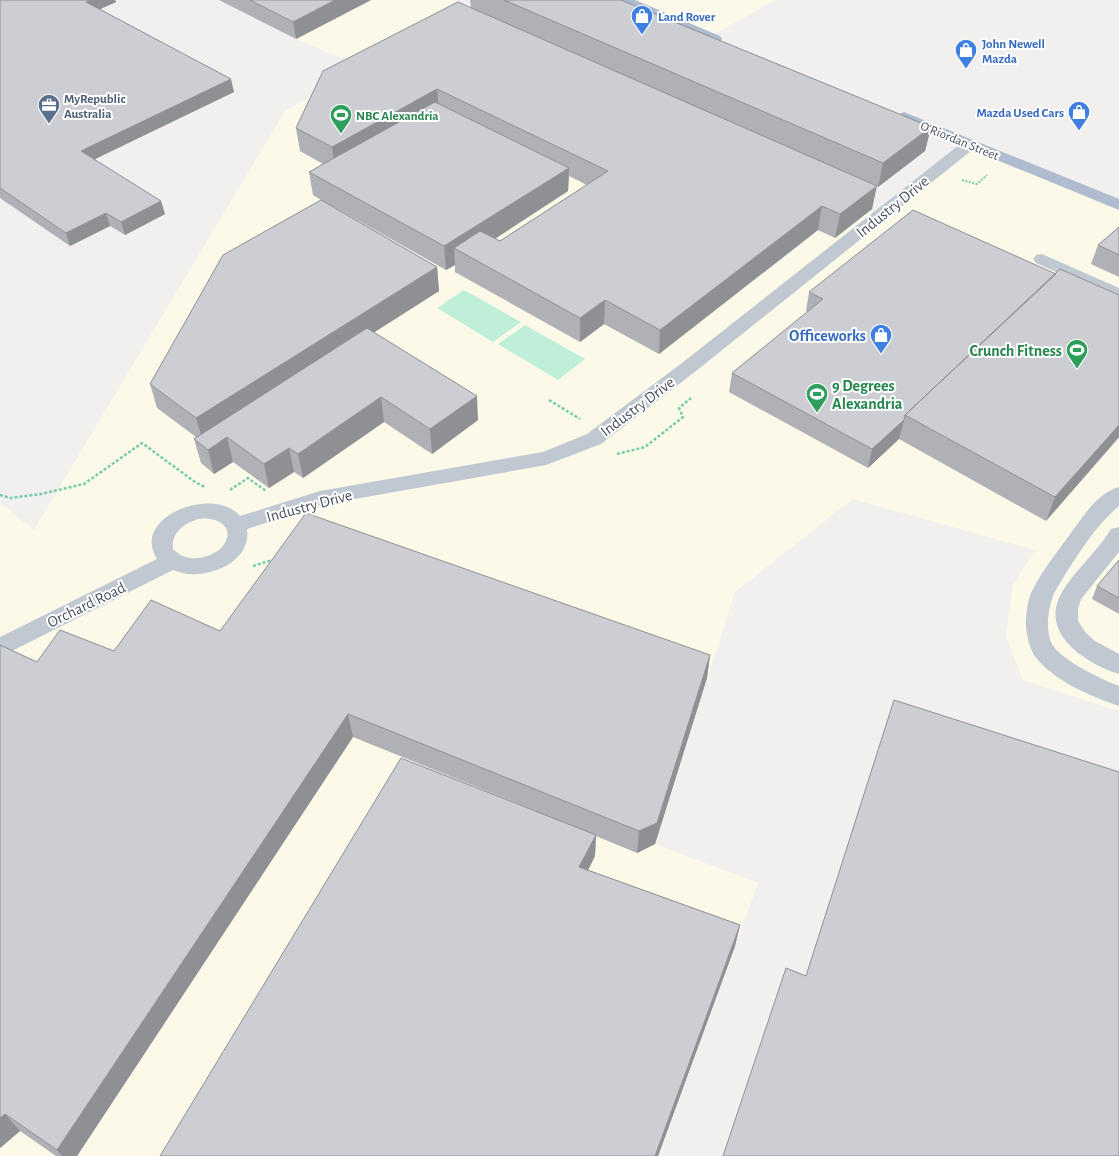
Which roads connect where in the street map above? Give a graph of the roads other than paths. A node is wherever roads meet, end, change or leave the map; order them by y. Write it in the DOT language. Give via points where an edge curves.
graph roads {
  1 [pos="623,0"];
  2 [pos="725,43"];
  3 [pos="890,111"];
  4 [pos="970,144"];
  5 [pos="1119,205"];
  6 [pos="1042,259"];
  7 [pos="1119,295"];
  8 [pos="1119,494"];
  9 [pos="236,525"];
  10 [pos="1119,535"];
  11 [pos="172,561"];
  12 [pos="0,647"];
  13 [pos="1119,665"];
  14 [pos="1119,696"];
  1 -- 2 [label="main road"];
  3 -- 4 [label="main road, O'Riordan Street"];
  4 -- 5 [label="main road, O'Riordan Street"];
  4 -- 9 [label="lane, Industry Drive" via="886,202 689,367 594,439 546,458 320,498"];
  6 -- 7 [label="lane"];
  8 -- 14 [label="lane" via="1100,510 1064,559 1042,594 1037,615 1042,648 1054,662 1089,684"];
  9 -- 11 [label="lane" via="236,543 230,552 220,559 195,566"];
  9 -- 11 [label="lane" via="223,513 212,511 200,511 177,519 168,527 161,546 165,555"];
  10 -- 13 [label="lane" via="1067,605 1069,629 1073,635 1086,647"];
  11 -- 12 [label="lane, Orchard Road"];
}
